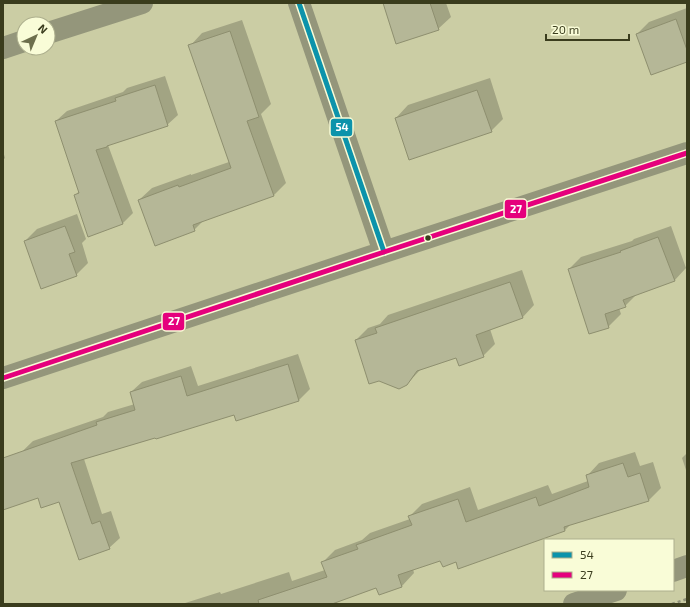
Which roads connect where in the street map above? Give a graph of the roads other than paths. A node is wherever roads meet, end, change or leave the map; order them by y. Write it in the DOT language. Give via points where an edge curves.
graph roads {
  1 [pos="142,3"];
  2 [pos="299,3"];
  3 [pos="56,31"];
  4 [pos="16,44"];
  5 [pos="3,48"];
  6 [pos="687,152"];
  7 [pos="384,252"];
  8 [pos="3,378"];
  9 [pos="687,566"];
  10 [pos="674,571"];
  11 [pos="613,591"];
  12 [pos="574,604"];
  1 -- 3 [label="street"];
  2 -- 7 [label="street"];
  4 -- 5 [label="street"];
  6 -- 7 [label="street"];
  7 -- 8 [label="street"];
  9 -- 10 [label="street"];
  11 -- 12 [label="street"];
}
